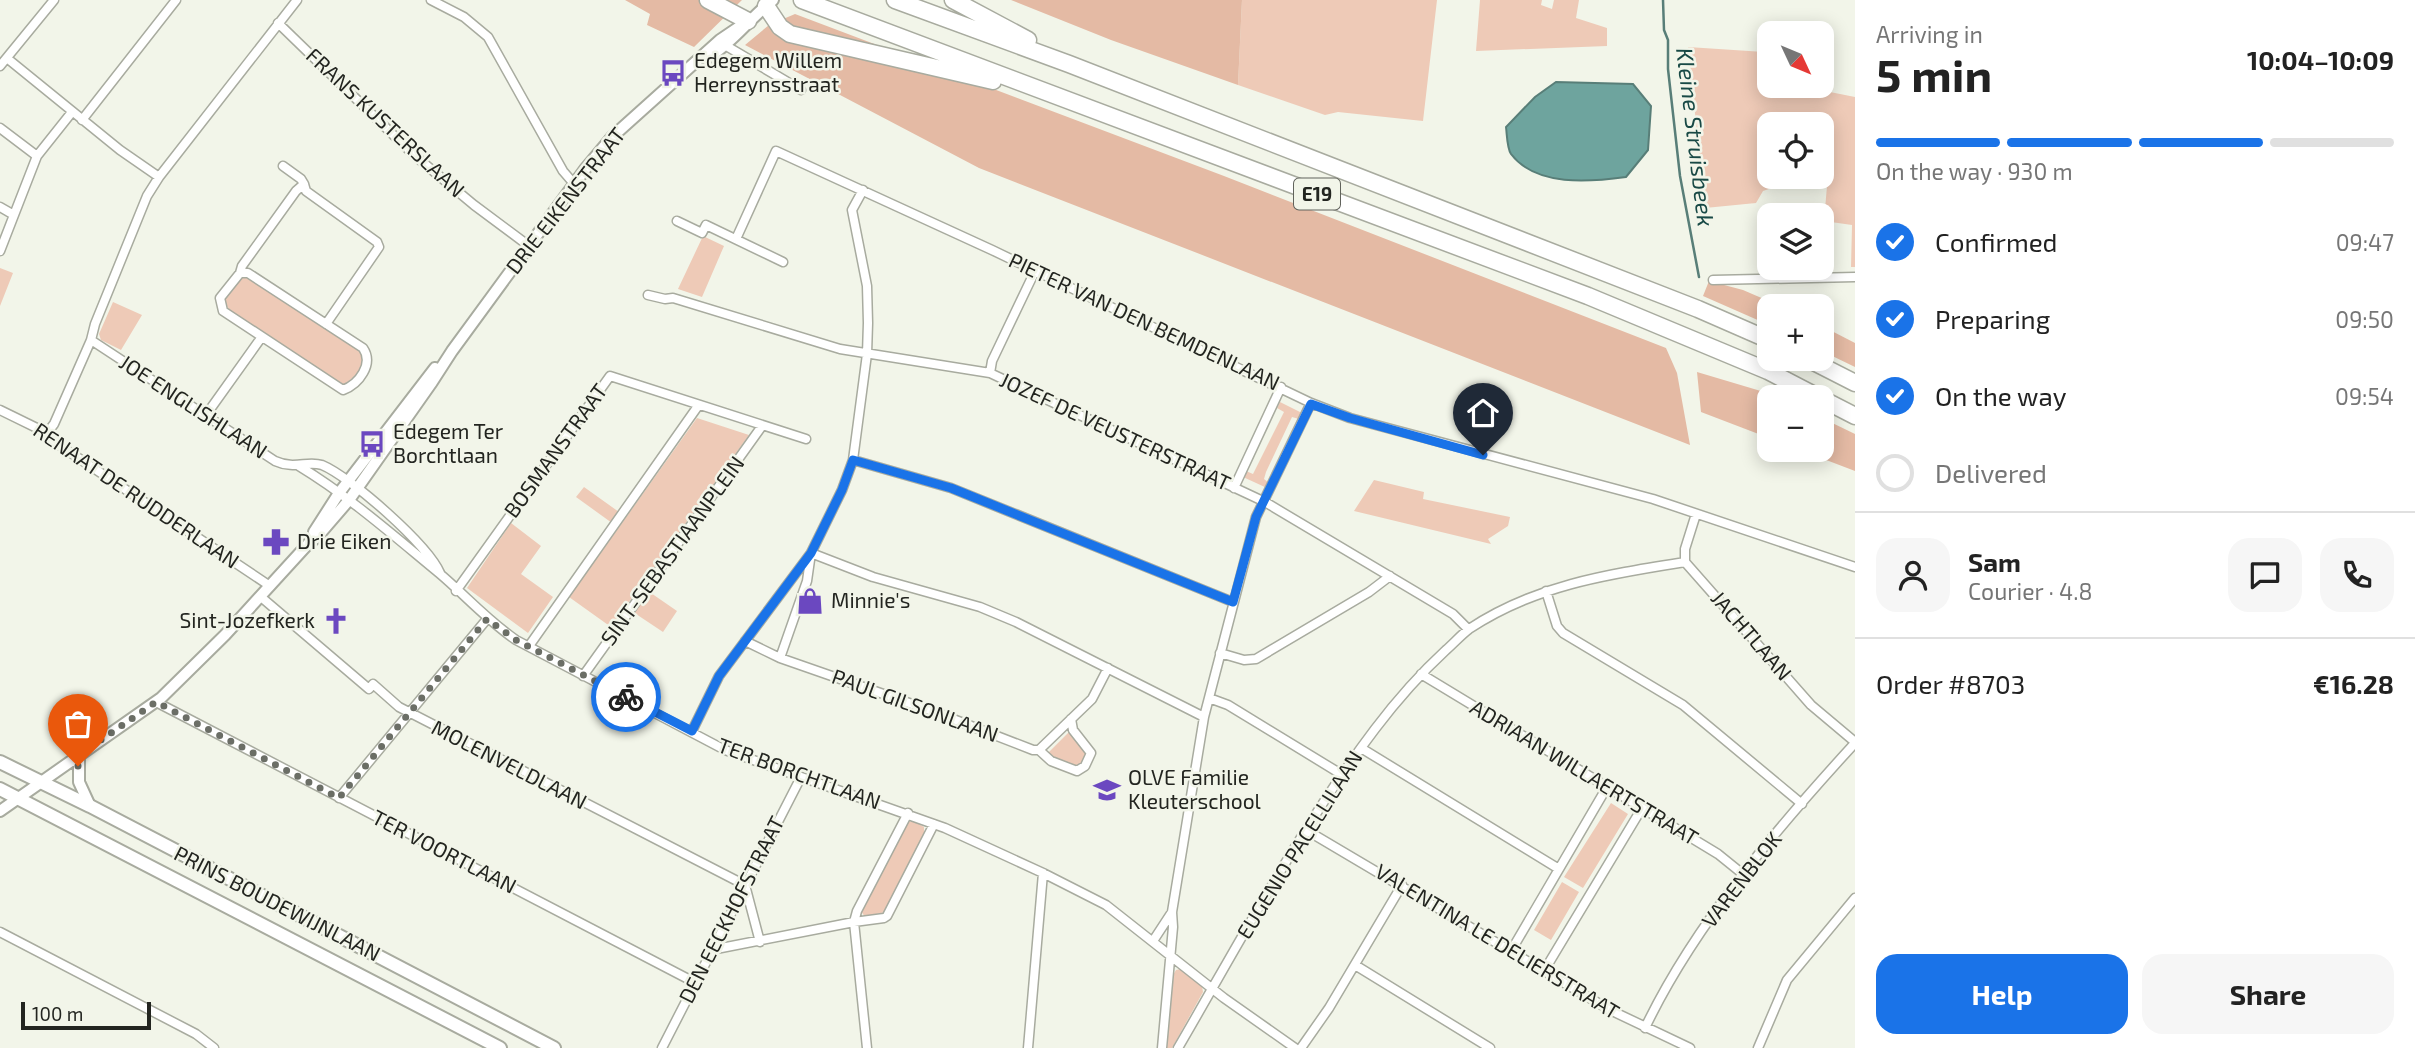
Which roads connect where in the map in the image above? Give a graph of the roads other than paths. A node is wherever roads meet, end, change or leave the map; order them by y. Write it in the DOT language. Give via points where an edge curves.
graph roads {
  1 [pos="54,0"];
  2 [pos="176,0"];
  3 [pos="297,0"];
  4 [pos="431,0"];
  5 [pos="708,0"];
  6 [pos="895,0"];
  7 [pos="953,0"];
  8 [pos="806,1"];
  9 [pos="769,3"];
  10 [pos="748,21"];
  11 [pos="278,23"];
  12 [pos="722,43"];
  13 [pos="8,59"];
  14 [pos="1069,64"];
  15 [pos="0,66"];
  16 [pos="1024,85"];
  17 [pos="801,90"];
  18 [pos="72,112"];
  19 [pos="82,120"];
  20 [pos="0,128"];
  21 [pos="37,156"];
  22 [pos="282,166"];
  23 [pos="159,177"];
  24 [pos="304,184"];
  25 [pos="575,185"];
  26 [pos="863,190"];
  27 [pos="0,207"];
  28 [pos="14,215"];
  29 [pos="677,221"];
  30 [pos="736,239"];
  31 [pos="529,246"];
  32 [pos="0,251"];
  33 [pos="783,262"];
  34 [pos="1035,271"];
  35 [pos="240,273"];
  36 [pos="1855,277"];
  37 [pos="1713,280"];
  38 [pos="648,295"];
  39 [pos="326,324"];
  40 [pos="1757,335"];
  41 [pos="261,338"];
  42 [pos="91,340"];
  43 [pos="452,351"];
  44 [pos="867,354"];
  45 [pos="1832,371"];
  46 [pos="990,373"];
  47 [pos="1855,383"];
  48 [pos="1794,385"];
  49 [pos="1281,387"];
  50 [pos="1311,404"];
  51 [pos="1834,405"];
  52 [pos="698,406"];
  53 [pos="0,410"];
  54 [pos="206,415"];
  55 [pos="1855,416"];
  56 [pos="762,426"];
  57 [pos="47,433"];
  58 [pos="806,439"];
  59 [pos="853,460"];
  60 [pos="299,466"];
  61 [pos="347,481"];
  62 [pos="358,488"];
  63 [pos="1234,488"];
  64 [pos="338,493"];
  65 [pos="349,500"];
  66 [pos="1265,502"];
  67 [pos="1696,514"];
  68 [pos="308,544"];
  69 [pos="811,553"];
  70 [pos="1685,562"];
  71 [pos="1855,568"];
  72 [pos="440,574"];
  73 [pos="1390,576"];
  74 [pos="270,586"];
  75 [pos="456,591"];
  76 [pos="1546,591"];
  77 [pos="261,597"];
  78 [pos="1233,602"];
  79 [pos="487,619"];
  80 [pos="1468,629"];
  81 [pos="745,641"];
  82 [pos="529,646"];
  83 [pos="1220,653"];
  84 [pos="780,658"];
  85 [pos="1108,668"];
  86 [pos="1421,674"];
  87 [pos="583,676"];
  88 [pos="1209,698"];
  89 [pos="156,702"];
  90 [pos="409,713"];
  91 [pos="1204,717"];
  92 [pos="1071,719"];
  93 [pos="692,731"];
  94 [pos="1855,742"];
  95 [pos="1360,748"];
  96 [pos="1039,750"];
  97 [pos="79,755"];
  98 [pos="0,762"];
  99 [pos="1341,774"];
  100 [pos="801,778"];
  101 [pos="41,783"];
  102 [pos="1607,787"];
  103 [pos="0,789"];
  104 [pos="339,798"];
  105 [pos="19,799"];
  106 [pos="77,800"];
  107 [pos="1802,804"];
  108 [pos="90,806"];
  109 [pos="1642,808"];
  110 [pos="0,811"];
  111 [pos="908,813"];
  112 [pos="65,823"];
  113 [pos="934,824"];
  114 [pos="1306,830"];
  115 [pos="1559,869"];
  116 [pos="1043,873"];
  117 [pos="1744,875"];
  118 [pos="745,885"];
  119 [pos="1402,885"];
  120 [pos="1855,898"];
  121 [pos="1172,912"];
  122 [pos="854,922"];
  123 [pos="0,932"];
  124 [pos="1153,941"];
  125 [pos="760,942"];
  126 [pos="711,950"];
  127 [pos="1511,951"];
  128 [pos="1169,954"];
  129 [pos="1354,965"];
  130 [pos="1544,971"];
  131 [pos="694,982"];
  132 [pos="1213,988"];
  133 [pos="1645,1028"];
  134 [pos="663,1045"];
  135 [pos="214,1048"];
  136 [pos="500,1048"];
  137 [pos="554,1048"];
  138 [pos="653,1048"];
  139 [pos="867,1048"];
  140 [pos="1028,1048"];
  141 [pos="1162,1048"];
  142 [pos="1178,1048"];
  143 [pos="1295,1048"];
  144 [pos="1301,1048"];
  145 [pos="1490,1048"];
  146 [pos="1690,1048"];
  147 [pos="1758,1048"];
  1 -- 13 [label="street"];
  2 -- 19 [label="street"];
  3 -- 11 [label="street"];
  4 -- 25 [label="street" via="464,17 488,37"];
  5 -- 10 [label="highway"];
  6 -- 14 [label="highway, E19"];
  7 -- 14 [label="highway"];
  8 -- 16 [label="highway, E19"];
  9 -- 10 [label="street, DRIE EIKENSTRAAT"];
  9 -- 16 [label="highway" via="780,27 790,34"];
  10 -- 12 [label="street, DRIE EIKENSTRAAT"];
  11 -- 23 [label="street"];
  11 -- 31 [label="street, FRANS KUSTERSLAAN" via="414,155"];
  12 -- 17 [label="street"];
  12 -- 25 [label="street, DRIE EIKENSTRAAT" via="612,137"];
  13 -- 15 [label="street"];
  13 -- 18 [label="street"];
  14 -- 40 [label="highway, E19"];
  16 -- 48 [label="highway, E19" via="1575,291"];
  18 -- 19 [label="street"];
  18 -- 21 [label="street"];
  19 -- 23 [label="street"];
  20 -- 21 [label="street"];
  21 -- 28 [label="street"];
  22 -- 24 [label="street"];
  23 -- 42 [label="street" via="147,196"];
  24 -- 35 [label="street"];
  24 -- 39 [label="street" via="306,191 379,247"];
  25 -- 31 [label="street, DRIE EIKENSTRAAT"];
  26 -- 30 [label="street, PIETER VAN DEN BEMDENLAAN" via="776,151"];
  26 -- 34 [label="street, PIETER VAN DEN BEMDENLAAN"];
  26 -- 44 [label="street" via="852,210 867,286"];
  27 -- 28 [label="street"];
  28 -- 32 [label="street"];
  29 -- 30 [label="street" via="702,233 705,225"];
  30 -- 33 [label="street"];
  31 -- 43 [label="street, DRIE EIKENSTRAAT"];
  34 -- 46 [label="street"];
  34 -- 49 [label="street, PIETER VAN DEN BEMDENLAAN"];
  35 -- 39 [label="street" via="248,273"];
  35 -- 41 [label="street" via="220,298 220,305"];
  36 -- 37 [label="street"];
  38 -- 44 [label="street, JOZEF DE VEUSTERSTRAAT" via="673,298"];
  39 -- 41 [label="street" via="368,355 361,375 343,390"];
  41 -- 54 [label="street"];
  42 -- 54 [label="street, JOE ENGLISHLAAN"];
  42 -- 57 [label="street"];
  43 -- 61 [label="street, DRIE EIKENSTRAAT"];
  43 -- 62 [label="street, DRIE EIKENSTRAAT"];
  44 -- 46 [label="street, JOZEF DE VEUSTERSTRAAT"];
  44 -- 59 [label="street"];
  45 -- 47 [label="highway"];
  46 -- 63 [label="street, JOZEF DE VEUSTERSTRAAT"];
  49 -- 50 [label="street, PIETER VAN DEN BEMDENLAAN"];
  49 -- 63 [label="street"];
  50 -- 66 [label="street"];
  50 -- 67 [label="street, PIETER VAN DEN BEMDENLAAN"];
  51 -- 55 [label="highway, E19"];
  52 -- 56 [label="street, BOSMANSTRAAT"];
  52 -- 75 [label="street, BOSMANSTRAAT" via="610,376"];
  52 -- 82 [label="street"];
  53 -- 57 [label="street, RENAAT DE RUDDERLAAN"];
  54 -- 60 [label="street, JOE ENGLISHLAAN" via="275,461"];
  56 -- 58 [label="street, BOSMANSTRAAT"];
  56 -- 87 [label="street, SINT-SEBASTIAANPLEIN"];
  57 -- 74 [label="street, RENAAT DE RUDDERLAAN"];
  59 -- 69 [label="street"];
  59 -- 78 [label="street" via="951,488"];
  60 -- 61 [label="street, JOE ENGLISHLAAN" via="318,464"];
  60 -- 64 [label="street, JOE ENGLISHLAAN"];
  61 -- 62 [label="street, JOE ENGLISHLAAN"];
  61 -- 64 [label="street, DRIE EIKENSTRAAT"];
  62 -- 65 [label="street, DRIE EIKENSTRAAT"];
  62 -- 72 [label="street, TER BORCHTLAAN" via="432,559"];
  63 -- 66 [label="street, JOZEF DE VEUSTERSTRAAT"];
  64 -- 65 [label="street, JOE ENGLISHLAAN"];
  64 -- 68 [label="street, DRIE EIKENSTRAAT"];
  65 -- 68 [label="street, DRIE EIKENSTRAAT"];
  65 -- 72 [label="street, TER BORCHTLAAN"];
  66 -- 73 [label="street, JOZEF DE VEUSTERSTRAAT"];
  66 -- 78 [label="street" via="1256,517"];
  67 -- 70 [label="street"];
  67 -- 71 [label="street, PIETER VAN DEN BEMDENLAAN"];
  68 -- 74 [label="street, DRIE EIKENSTRAAT"];
  69 -- 81 [label="street"];
  69 -- 84 [label="street" via="807,581"];
  69 -- 85 [label="street" via="1004,617"];
  70 -- 76 [label="street, EUGENIO PACELLILAAN" via="1597,576"];
  70 -- 94 [label="street, JACHTLAAN" via="1811,705"];
  72 -- 75 [label="street, TER BORCHTLAAN"];
  73 -- 80 [label="street, JOZEF DE VEUSTERSTRAAT" via="1453,614"];
  73 -- 83 [label="street" via="1256,659"];
  74 -- 77 [label="street, DRIE EIKENSTRAAT"];
  75 -- 79 [label="street, TER BORCHTLAAN"];
  76 -- 80 [label="street, EUGENIO PACELLILAAN"];
  76 -- 107 [label="street" via="1563,633 1682,705"];
  77 -- 89 [label="street, DRIE EIKENSTRAAT"];
  77 -- 90 [label="street, MOLENVELDLAAN" via="369,689 373,684"];
  78 -- 83 [label="street"];
  79 -- 82 [label="street, TER BORCHTLAAN"];
  79 -- 90 [label="street"];
  80 -- 86 [label="street, EUGENIO PACELLILAAN"];
  81 -- 84 [label="street, PAUL GILSONLAAN"];
  81 -- 93 [label="street" via="719,676"];
  82 -- 87 [label="street, TER BORCHTLAAN"];
  83 -- 88 [label="street"];
  84 -- 96 [label="street, PAUL GILSONLAAN"];
  85 -- 91 [label="street"];
  85 -- 92 [label="street" via="1092,699"];
  86 -- 95 [label="street, EUGENIO PACELLILAAN"];
  86 -- 102 [label="street, ADRIAAN WILLAERTSTRAAT"];
  87 -- 93 [label="street, TER BORCHTLAAN"];
  88 -- 91 [label="street"];
  88 -- 99 [label="street"];
  89 -- 97 [label="street, DRIE EIKENSTRAAT"];
  89 -- 104 [label="street, TER VOORTLAAN"];
  90 -- 104 [label="street"];
  90 -- 118 [label="street, MOLENVELDLAAN"];
  91 -- 121 [label="street"];
  92 -- 96 [label="street"];
  92 -- 96 [label="street, PAUL GILSONLAAN" via="1091,753 1082,769 1051,761"];
  93 -- 100 [label="street, TER BORCHTLAAN" via="725,750"];
  94 -- 107 [label="street, VARENBLOK"];
  95 -- 99 [label="street, EUGENIO PACELLILAAN"];
  95 -- 115 [label="street"];
  97 -- 101 [label="street, DRIE EIKENSTRAAT"];
  97 -- 108 [label="street" via="77,773"];
  98 -- 101 [label="main road, PRINS BOUDEWIJNLAAN"];
  99 -- 114 [label="street, EUGENIO PACELLILAAN"];
  100 -- 111 [label="street, TER BORCHTLAAN"];
  100 -- 118 [label="street, DEN EECKHOFSTRAAT"];
  101 -- 105 [label="street, DRIE EIKENSTRAAT"];
  101 -- 106 [label="main road, PRINS BOUDEWIJNLAAN"];
  102 -- 109 [label="street, ADRIAAN WILLAERTSTRAAT"];
  102 -- 115 [label="street"];
  103 -- 105 [label="main road, PRINS BOUDEWIJNLAAN"];
  104 -- 131 [label="street, TER VOORTLAAN"];
  105 -- 110 [label="street, DRIE EIKENSTRAAT"];
  105 -- 112 [label="main road, PRINS BOUDEWIJNLAAN"];
  106 -- 108 [label="main road, PRINS BOUDEWIJNLAAN"];
  106 -- 112 [label="main road" via="62,809"];
  107 -- 117 [label="street, VARENBLOK"];
  108 -- 137 [label="main road, PRINS BOUDEWIJNLAAN"];
  109 -- 117 [label="street, ADRIAAN WILLAERTSTRAAT"];
  109 -- 130 [label="street"];
  111 -- 113 [label="street, TER BORCHTLAAN"];
  111 -- 122 [label="street"];
  112 -- 136 [label="main road, PRINS BOUDEWIJNLAAN"];
  113 -- 116 [label="street, TER BORCHTLAAN"];
  113 -- 122 [label="street" via="887,916"];
  114 -- 119 [label="street, VALENTINA LE DELIERSTRAAT"];
  114 -- 132 [label="street, EUGENIO PACELLILAAN"];
  115 -- 127 [label="street"];
  116 -- 124 [label="street, TER BORCHTLAAN" via="1106,905"];
  116 -- 140 [label="street"];
  117 -- 133 [label="street, VARENBLOK" via="1686,953"];
  118 -- 125 [label="street"];
  118 -- 126 [label="street, DEN EECKHOFSTRAAT"];
  119 -- 127 [label="street, VALENTINA LE DELIERSTRAAT"];
  119 -- 129 [label="street"];
  120 -- 147 [label="street" via="1787,980"];
  121 -- 124 [label="street"];
  121 -- 128 [label="street"];
  122 -- 125 [label="street"];
  122 -- 139 [label="street"];
  123 -- 135 [label="street" via="196,1034"];
  124 -- 128 [label="street, TER BORCHTLAAN"];
  125 -- 126 [label="street"];
  126 -- 131 [label="street, DEN EECKHOFSTRAAT"];
  127 -- 130 [label="street, VALENTINA LE DELIERSTRAAT"];
  128 -- 132 [label="street, TER BORCHTLAAN"];
  128 -- 141 [label="street"];
  129 -- 144 [label="street"];
  129 -- 145 [label="street"];
  130 -- 133 [label="street, VALENTINA LE DELIERSTRAAT"];
  131 -- 134 [label="street, DEN EECKHOFSTRAAT"];
  132 -- 142 [label="street, EUGENIO PACELLILAAN"];
  132 -- 143 [label="street, TER BORCHTLAAN"];
  133 -- 146 [label="street, VALENTINA LE DELIERSTRAAT"];
  134 -- 138 [label="street, DEN EECKHOFSTRAAT"];
}
